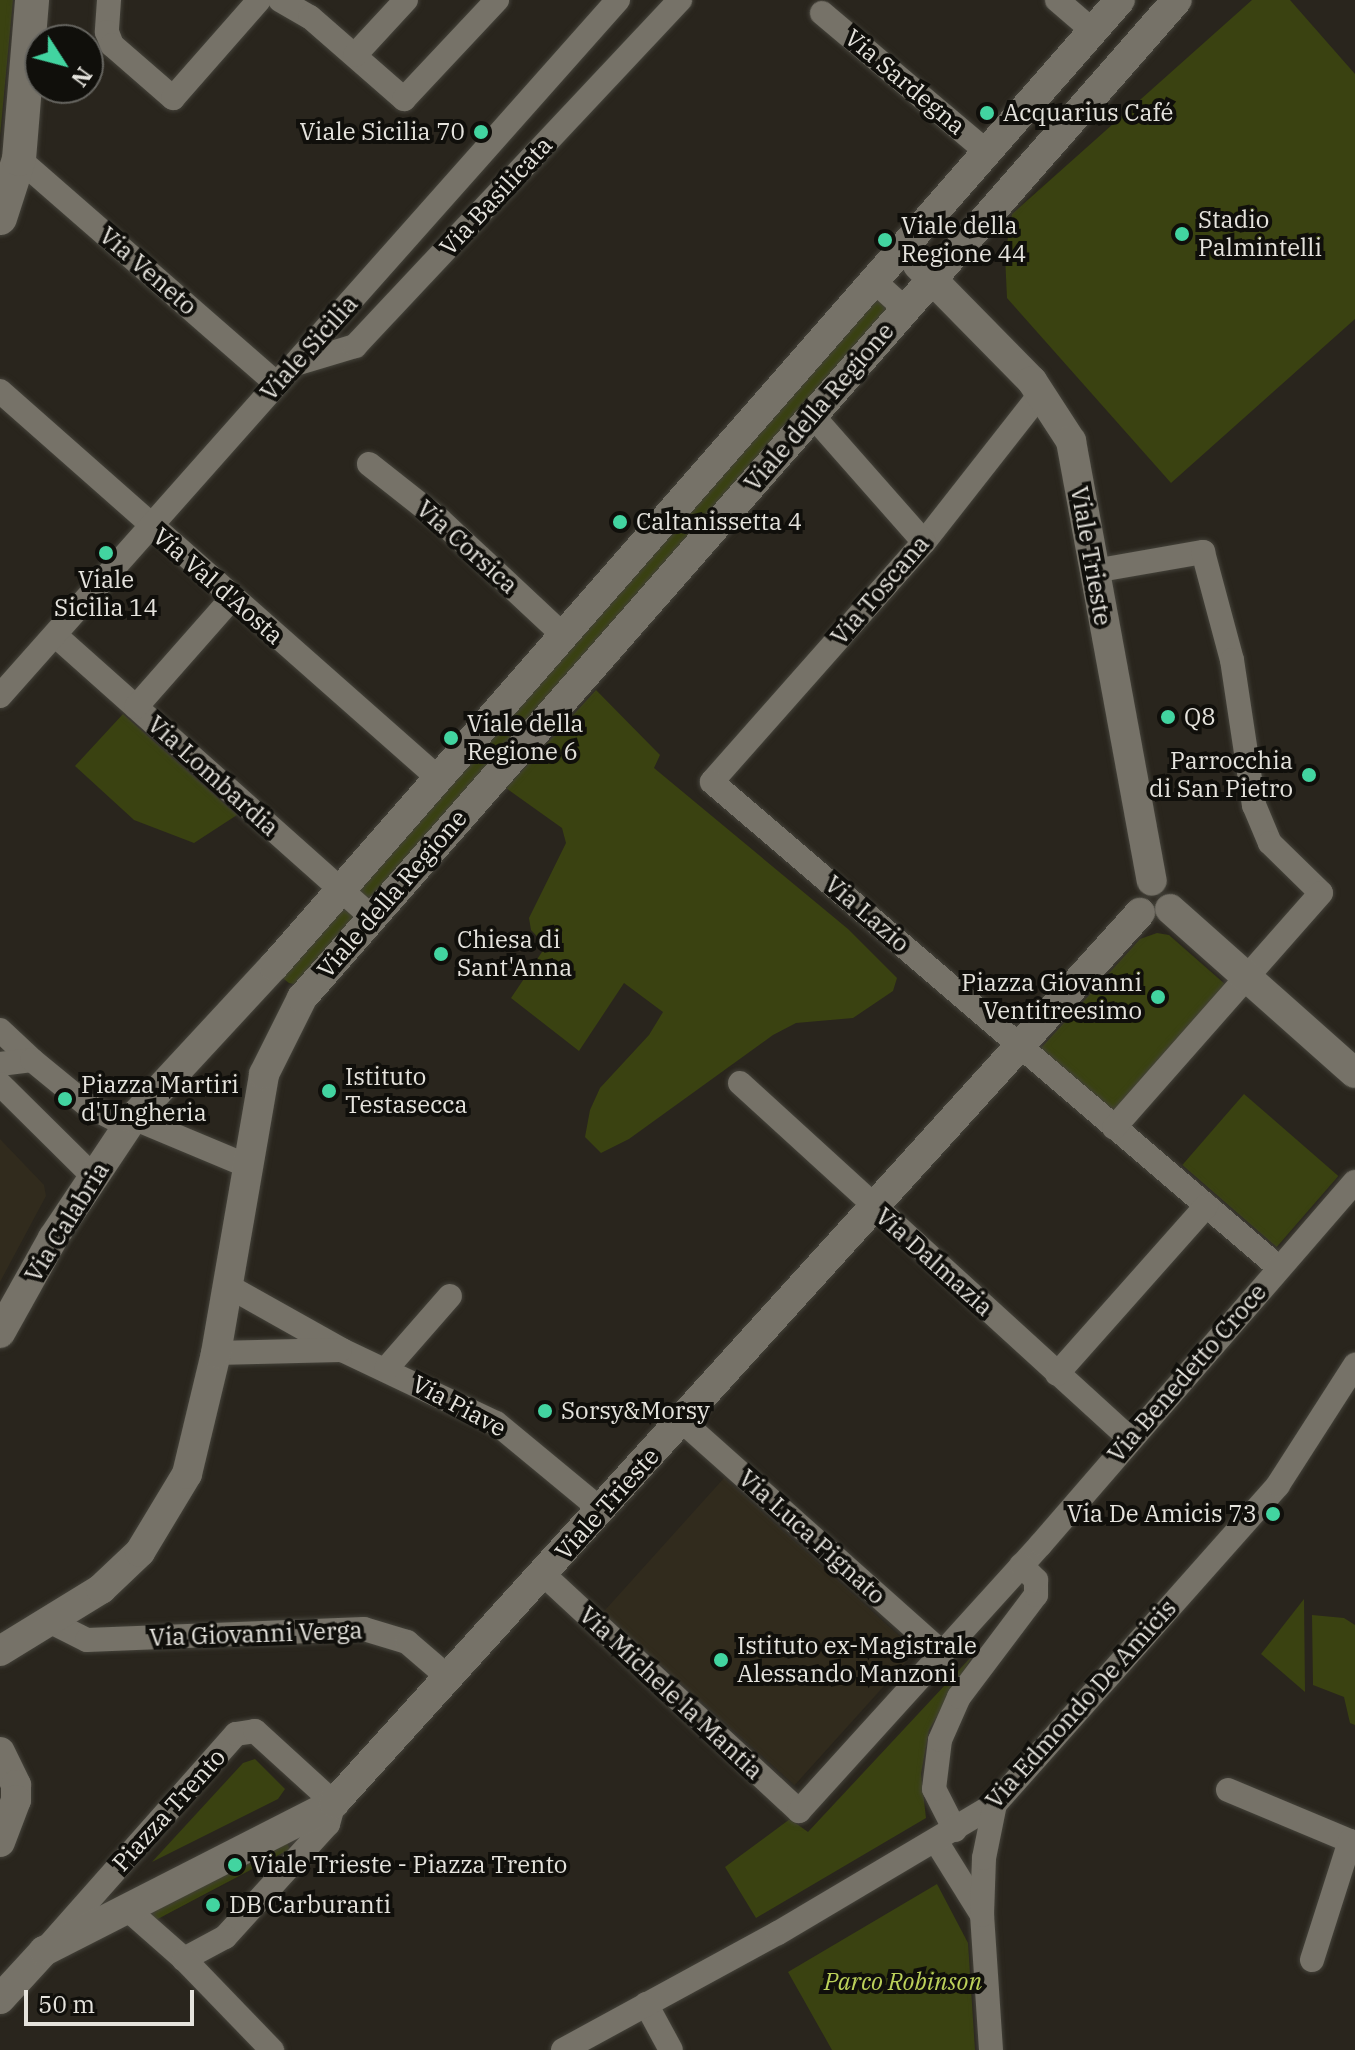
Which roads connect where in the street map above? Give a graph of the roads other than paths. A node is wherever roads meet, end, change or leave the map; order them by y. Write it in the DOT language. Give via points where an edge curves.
graph roads {
  1 [pos="32,0"];
  2 [pos="109,0"];
  3 [pos="259,0"];
  4 [pos="280,0"];
  5 [pos="406,0"];
  6 [pos="497,0"];
  7 [pos="618,0"];
  8 [pos="680,0"];
  9 [pos="1057,0"];
  10 [pos="1120,0"];
  11 [pos="1177,0"];
  12 [pos="306,8"];
  13 [pos="822,13"];
  14 [pos="1093,31"];
  15 [pos="355,55"];
  16 [pos="987,152"];
  17 [pos="19,159"];
  18 [pos="0,218"];
  19 [pos="902,250"];
  20 [pos="932,278"];
  21 [pos="874,281"];
  22 [pos="905,309"];
  23 [pos="295,364"];
  24 [pos="277,384"];
  25 [pos="0,391"];
  26 [pos="1041,393"];
  27 [pos="812,415"];
  28 [pos="369,464"];
  29 [pos="151,527"];
  30 [pos="924,542"];
  31 [pos="1094,571"];
  32 [pos="232,598"];
  33 [pos="562,634"];
  34 [pos="55,635"];
  35 [pos="0,696"];
  36 [pos="136,707"];
  37 [pos="437,777"];
  38 [pos="712,782"];
  39 [pos="1152,881"];
  40 [pos="340,889"];
  41 [pos="1170,909"];
  42 [pos="1140,913"];
  43 [pos="372,917"];
  44 [pos="274,966"];
  45 [pos="1257,975"];
  46 [pos="311,988"];
  47 [pos="240,1004"];
  48 [pos="0,1030"];
  49 [pos="279,1036"];
  50 [pos="1021,1045"];
  51 [pos="32,1060"];
  52 [pos="0,1064"];
  53 [pos="1355,1073"];
  54 [pos="740,1083"];
  55 [pos="0,1084"];
  56 [pos="131,1122"];
  57 [pos="1120,1133"];
  58 [pos="248,1166"];
  59 [pos="94,1177"];
  60 [pos="1355,1182"];
  61 [pos="1206,1206"];
  62 [pos="874,1209"];
  63 [pos="1278,1267"];
  64 [pos="228,1286"];
  65 [pos="450,1296"];
  66 [pos="0,1333"];
  67 [pos="342,1350"];
  68 [pos="216,1353"];
  69 [pos="1355,1365"];
  70 [pos="386,1369"];
  71 [pos="1057,1374"];
  72 [pos="682,1421"];
  73 [pos="1130,1439"];
  74 [pos="601,1510"];
  75 [pos="1021,1565"];
  76 [pos="543,1574"];
  77 [pos="51,1622"];
  78 [pos="0,1651"];
  79 [pos="942,1653"];
  80 [pos="449,1678"];
  81 [pos="0,1752"];
  82 [pos="1228,1790"];
  83 [pos="334,1803"];
  84 [pos="995,1804"];
  85 [pos="799,1811"];
  86 [pos="946,1835"];
  87 [pos="0,1842"];
  88 [pos="1352,1842"];
  89 [pos="127,1909"];
  90 [pos="982,1915"];
  91 [pos="44,1951"];
  92 [pos="184,1959"];
  93 [pos="1312,1960"];
  94 [pos="0,1999"];
  95 [pos="646,2004"];
  96 [pos="272,2050"];
  97 [pos="563,2050"];
  98 [pos="671,2050"];
  99 [pos="991,2050"];
  1 -- 17 [label="main road"];
  2 -- 3 [label="street" via="107,32 112,45 173,98"];
  4 -- 12 [label="street"];
  5 -- 15 [label="street"];
  6 -- 15 [label="street" via="404,99"];
  7 -- 23 [label="street, Viale Sicilia"];
  8 -- 23 [label="street, Via Basilicata" via="355,346"];
  9 -- 14 [label="street"];
  10 -- 14 [label="street, Viale della Regione"];
  11 -- 20 [label="street, Viale della Regione"];
  12 -- 15 [label="street"];
  13 -- 16 [label="street, Via Sardegna"];
  14 -- 16 [label="street, Viale della Regione"];
  16 -- 19 [label="street, Viale della Regione"];
  17 -- 18 [label="main road"];
  17 -- 24 [label="street, Via Veneto"];
  19 -- 20 [label="street, Viale Trieste"];
  19 -- 21 [label="street, Viale della Regione"];
  20 -- 22 [label="street, Viale della Regione"];
  20 -- 26 [label="street, Viale Trieste"];
  21 -- 22 [label="street"];
  21 -- 33 [label="street, Viale della Regione"];
  22 -- 27 [label="street, Viale della Regione"];
  23 -- 24 [label="street, Viale Sicilia"];
  24 -- 29 [label="street, Viale Sicilia"];
  25 -- 29 [label="street, Via Val d'Aosta"];
  26 -- 30 [label="street, Via Toscana"];
  26 -- 31 [label="street, Viale Trieste" via="1071,441"];
  27 -- 30 [label="street"];
  27 -- 43 [label="street, Viale della Regione"];
  28 -- 33 [label="street, Via Corsica" via="440,520"];
  29 -- 32 [label="street, Via Val d'Aosta"];
  29 -- 34 [label="street, Viale Sicilia"];
  30 -- 38 [label="street, Via Toscana"];
  31 -- 39 [label="street, Viale Trieste"];
  31 -- 45 [label="street" via="1203,552 1232,660 1254,805 1270,843 1321,893"];
  32 -- 36 [label="street"];
  32 -- 37 [label="street, Via Val d'Aosta"];
  33 -- 37 [label="street, Viale della Regione"];
  34 -- 35 [label="street, Viale Sicilia"];
  34 -- 36 [label="street, Via Lombardia"];
  36 -- 40 [label="street, Via Lombardia"];
  37 -- 40 [label="street, Viale della Regione"];
  38 -- 50 [label="street, Via Lazio"];
  39 -- 41 [label="street" via="1169,889"];
  39 -- 42 [label="street" via="1136,894"];
  40 -- 43 [label="street, Via Lombardia"];
  40 -- 44 [label="street, Viale della Regione"];
  41 -- 42 [label="street" via="1157,919"];
  41 -- 45 [label="street"];
  42 -- 50 [label="street, Viale Trieste"];
  43 -- 46 [label="street, Viale della Regione"];
  44 -- 46 [label="street" via="289,983"];
  44 -- 47 [label="street, Viale della Regione"];
  45 -- 53 [label="street"];
  45 -- 57 [label="street"];
  46 -- 49 [label="street, Viale della Regione"];
  47 -- 49 [label="street" via="269,1005"];
  47 -- 56 [label="street, Via Calabria"];
  48 -- 51 [label="street"];
  49 -- 58 [label="street, Viale della Regione" via="264,1074"];
  50 -- 57 [label="street, Via Lazio"];
  50 -- 62 [label="street, Viale Trieste"];
  51 -- 52 [label="street"];
  51 -- 56 [label="street" via="87,1105"];
  54 -- 62 [label="street, Via Dalmazia"];
  55 -- 59 [label="street"];
  56 -- 58 [label="street"];
  56 -- 59 [label="street, Via Calabria"];
  57 -- 61 [label="street, Via Lazio"];
  58 -- 64 [label="street, Viale della Regione"];
  59 -- 66 [label="street, Via Calabria"];
  60 -- 63 [label="street, Via Benedetto Croce"];
  61 -- 63 [label="street, Via Lazio"];
  61 -- 71 [label="street"];
  62 -- 71 [label="street, Via Dalmazia"];
  62 -- 72 [label="street, Viale Trieste"];
  63 -- 73 [label="street, Via Benedetto Croce"];
  64 -- 67 [label="street, Via Piave"];
  64 -- 68 [label="street, Viale della Regione"];
  65 -- 70 [label="street"];
  67 -- 68 [label="street, Via Piave"];
  67 -- 70 [label="street, Via Piave"];
  68 -- 77 [label="street, Viale della Regione" via="187,1474 170,1510 140,1552 101,1589"];
  69 -- 84 [label="street, Via Edmondo De Amicis" via="1278,1485"];
  70 -- 74 [label="street, Via Piave" via="496,1423"];
  71 -- 73 [label="street, Via Dalmazia"];
  72 -- 74 [label="street, Viale Trieste"];
  72 -- 79 [label="street, Via Luca Pignato"];
  73 -- 75 [label="street, Via Benedetto Croce"];
  74 -- 76 [label="street, Viale Trieste"];
  75 -- 79 [label="street, Via Benedetto Croce"];
  75 -- 86 [label="street" via="1036,1580 1036,1595 959,1697 940,1740 934,1789"];
  76 -- 80 [label="street, Viale Trieste"];
  76 -- 85 [label="street, Via Michele la Mantia"];
  77 -- 78 [label="street, Viale della Regione"];
  77 -- 80 [label="street, Via Giovanni Verga" via="87,1640 364,1629 407,1642"];
  79 -- 85 [label="street, Via Benedetto Croce"];
  80 -- 83 [label="street, Viale Trieste"];
  81 -- 87 [label="street" via="16,1785 16,1800"];
  82 -- 88 [label="street"];
  83 -- 89 [label="street, Viale Trieste"];
  83 -- 91 [label="street, Piazza Trento" via="255,1731 236,1734"];
  83 -- 92 [label="street" via="328,1824 225,1937"];
  84 -- 86 [label="street, Via Edmondo De Amicis"];
  84 -- 90 [label="street" via="984,1858"];
  86 -- 90 [label="street"];
  86 -- 95 [label="street, Via Edmondo De Amicis"];
  88 -- 93 [label="street"];
  89 -- 91 [label="street, Viale Trieste"];
  89 -- 92 [label="street, Piazza Trento"];
  90 -- 99 [label="street"];
  91 -- 94 [label="street, Viale Trieste"];
  92 -- 96 [label="street, Piazza Trento" via="191,1972"];
  95 -- 97 [label="street, Via Edmondo De Amicis"];
  95 -- 98 [label="street"];
}
